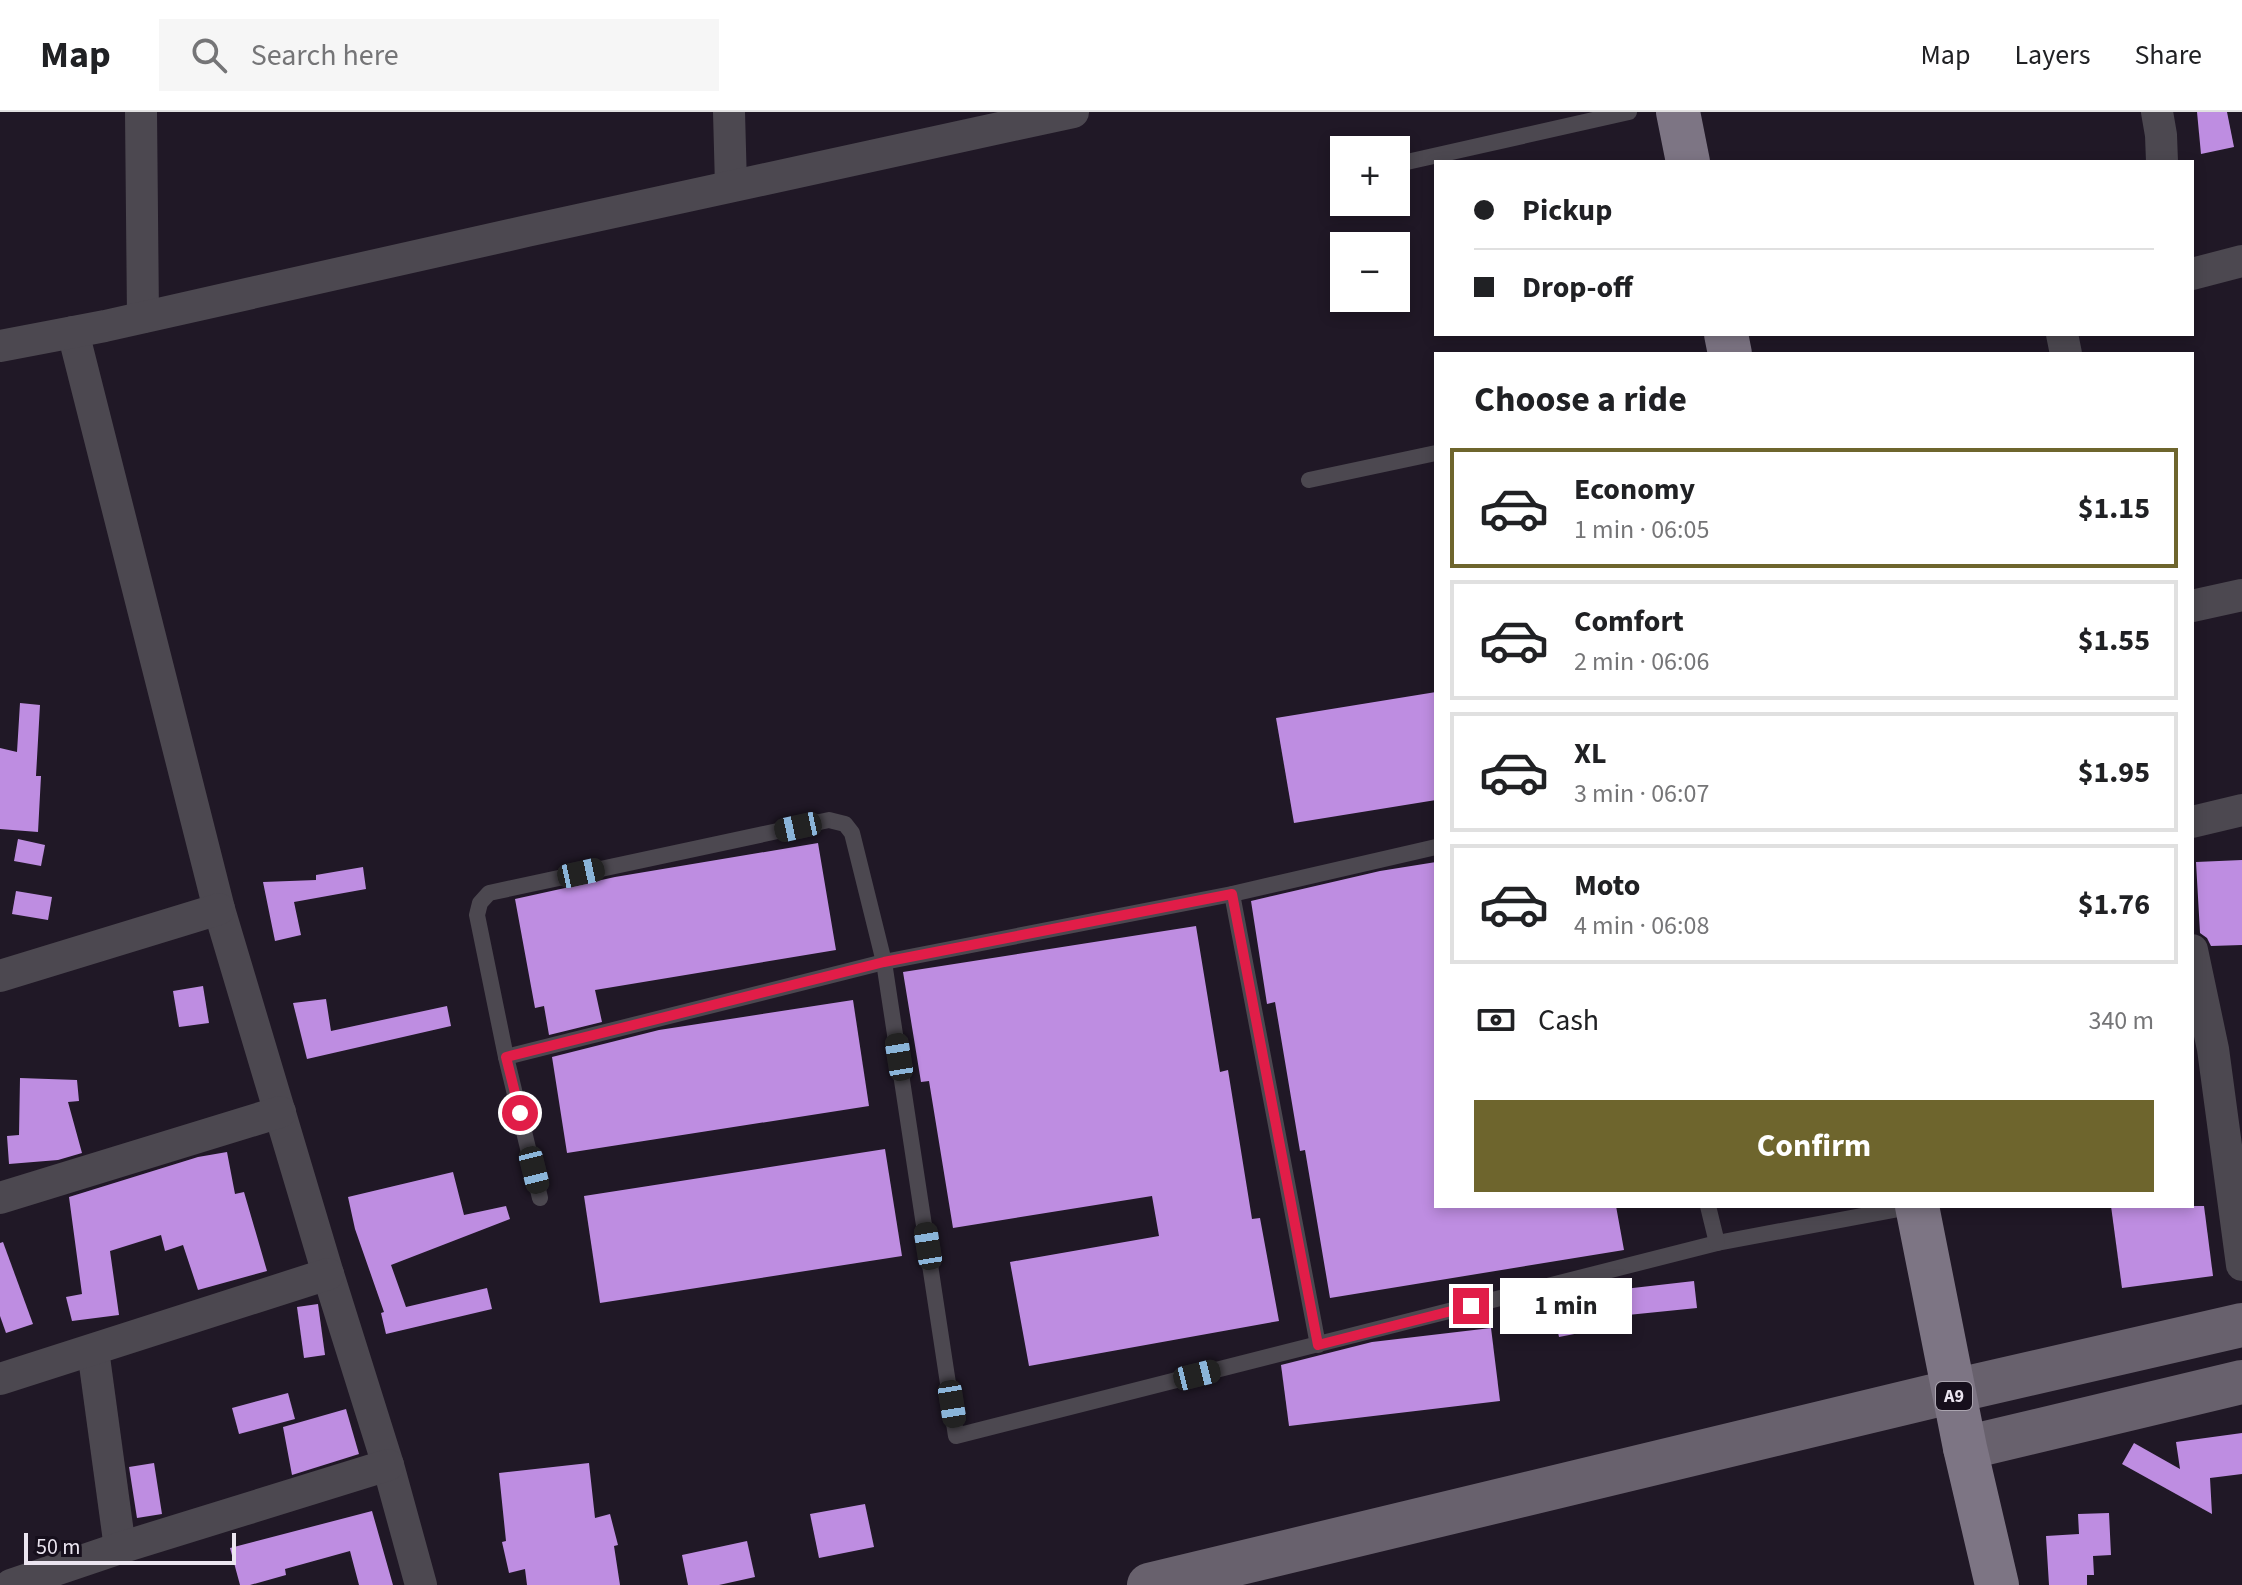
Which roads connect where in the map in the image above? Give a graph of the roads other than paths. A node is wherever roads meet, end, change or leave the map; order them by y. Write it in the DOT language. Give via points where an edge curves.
graph roads {
  1 [pos="141,112"];
  2 [pos="729,112"];
  3 [pos="1073,112"];
  4 [pos="1629,112"];
  5 [pos="1678,112"];
  6 [pos="2157,112"];
  7 [pos="1688,160"];
  8 [pos="2162,160"];
  9 [pos="1410,161"];
  10 [pos="731,186"];
  11 [pos="2242,261"];
  12 [pos="2194,273"];
  13 [pos="143,317"];
  14 [pos="73,332"];
  15 [pos="0,346"];
  16 [pos="1434,453"];
  17 [pos="1309,480"];
  18 [pos="2242,595"];
  19 [pos="2194,606"];
  20 [pos="2242,810"];
  21 [pos="2194,822"];
  22 [pos="1434,847"];
  23 [pos="1232,894"];
  24 [pos="219,909"];
  25 [pos="2194,955"];
  26 [pos="884,962"];
  27 [pos="0,976"];
  28 [pos="2227,1045"];
  29 [pos="506,1057"];
  30 [pos="280,1112"];
  31 [pos="0,1198"];
  32 [pos="540,1198"];
  33 [pos="1708,1208"];
  34 [pos="1906,1208"];
  35 [pos="1917,1208"];
  36 [pos="1717,1243"];
  37 [pos="2242,1265"];
  38 [pos="328,1274"];
  39 [pos="2242,1325"];
  40 [pos="1318,1345"];
  41 [pos="93,1350"];
  42 [pos="0,1379"];
  43 [pos="2242,1382"];
  44 [pos="1954,1391"];
  45 [pos="1965,1448"];
  46 [pos="388,1465"];
  47 [pos="120,1548"];
  48 [pos="11,1585"];
  49 [pos="421,1585"];
  50 [pos="1149,1585"];
  51 [pos="1997,1585"];
  1 -- 13 [label="street"];
  2 -- 10 [label="street"];
  3 -- 10 [label="street"];
  4 -- 9 [label="lane"];
  5 -- 7 [label="main road"];
  6 -- 8 [label="street"];
  10 -- 13 [label="street"];
  11 -- 12 [label="street"];
  13 -- 14 [label="street"];
  14 -- 15 [label="street"];
  14 -- 24 [label="street"];
  16 -- 17 [label="lane"];
  18 -- 19 [label="street"];
  20 -- 21 [label="street"];
  22 -- 23 [label="lane"];
  23 -- 26 [label="lane"];
  23 -- 40 [label="lane"];
  24 -- 27 [label="street"];
  24 -- 30 [label="street"];
  25 -- 28 [label="street"];
  26 -- 29 [label="lane"];
  26 -- 29 [label="lane" via="852,833 845,824 829,820 489,893 477,915"];
  26 -- 40 [label="lane" via="956,1436"];
  28 -- 37 [label="street"];
  29 -- 32 [label="lane"];
  30 -- 31 [label="street"];
  30 -- 38 [label="street"];
  33 -- 36 [label="lane"];
  34 -- 36 [label="lane"];
  35 -- 44 [label="main road, A9"];
  36 -- 40 [label="lane"];
  38 -- 41 [label="street"];
  38 -- 46 [label="street"];
  39 -- 44 [label="street"];
  41 -- 42 [label="street"];
  41 -- 47 [label="street"];
  43 -- 45 [label="street"];
  44 -- 45 [label="main road, A9"];
  44 -- 50 [label="street"];
  45 -- 51 [label="main road, A9"];
  46 -- 47 [label="street"];
  46 -- 49 [label="street"];
  47 -- 48 [label="street"];
}
